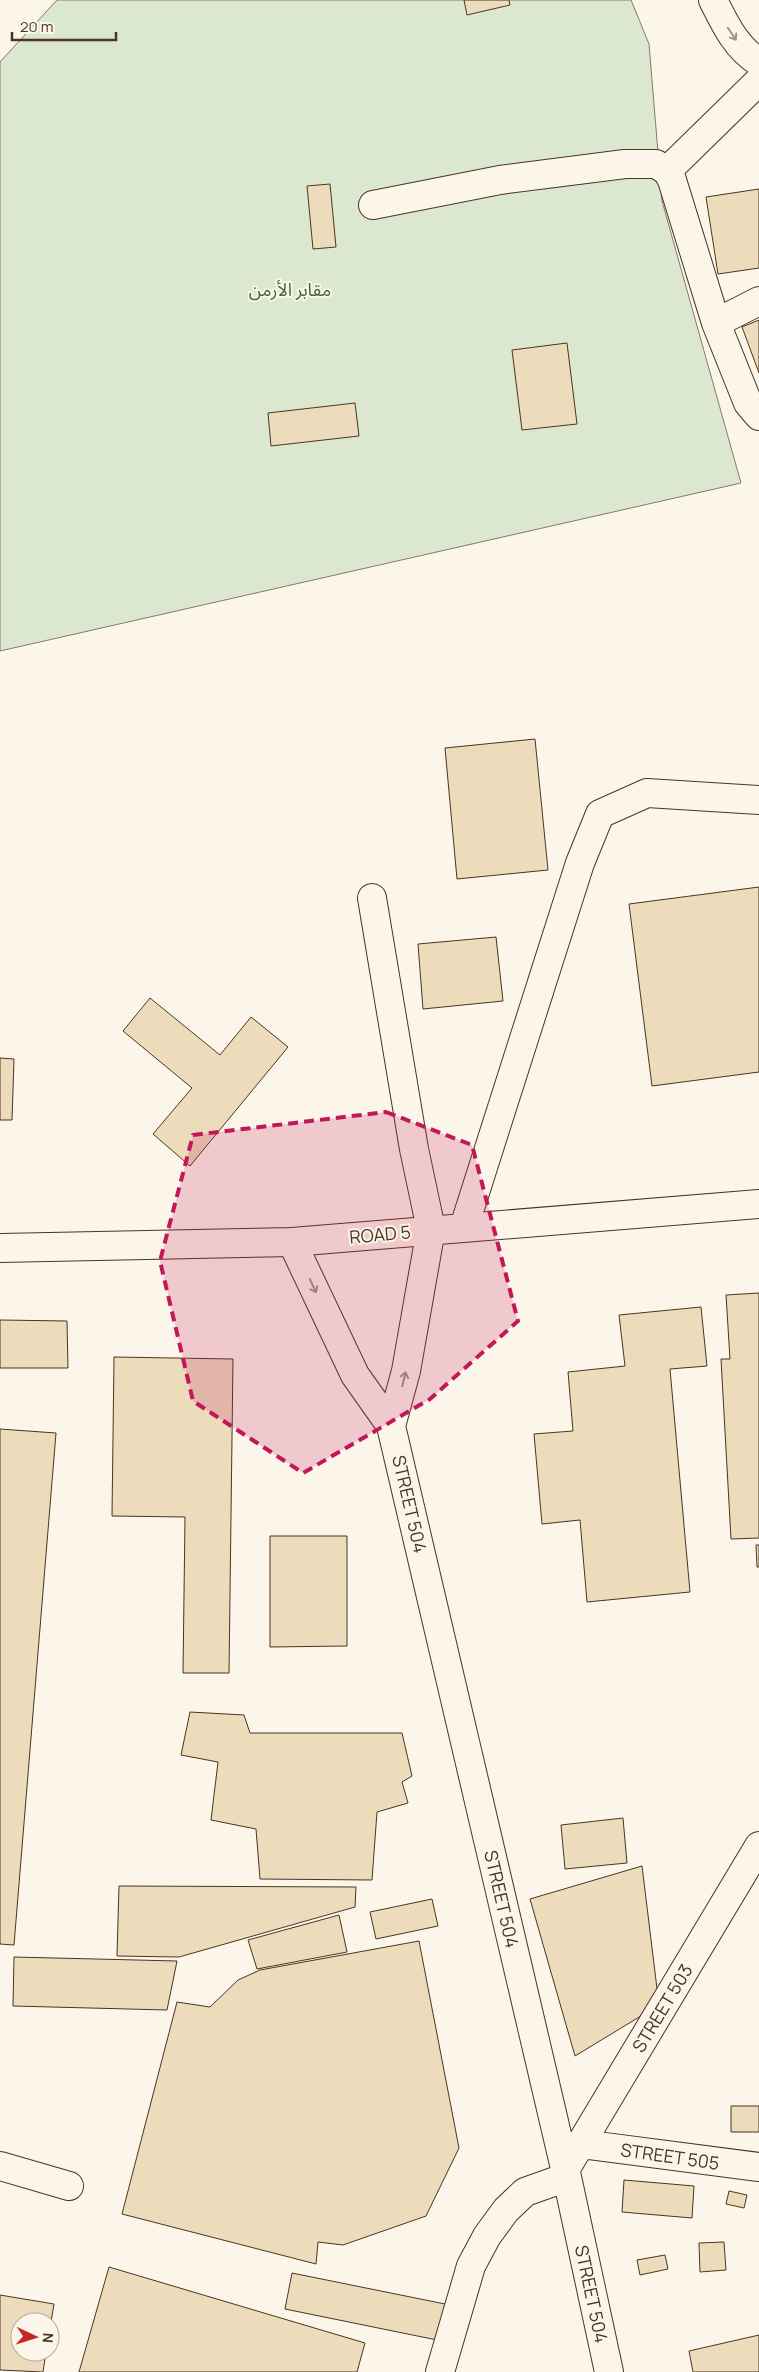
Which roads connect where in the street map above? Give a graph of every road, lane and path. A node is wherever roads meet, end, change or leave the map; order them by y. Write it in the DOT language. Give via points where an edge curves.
graph roads {
  1 [pos="713,0"];
  2 [pos="759,62"];
  3 [pos="759,81"];
  4 [pos="667,171"];
  5 [pos="373,206"];
  6 [pos="759,301"];
  7 [pos="716,323"];
  8 [pos="759,416"];
  9 [pos="759,800"];
  10 [pos="372,898"];
  11 [pos="759,1204"];
  12 [pos="464,1227"];
  13 [pos="431,1230"];
  14 [pos="292,1242"];
  15 [pos="0,1248"];
  16 [pos="391,1426"];
  17 [pos="759,1846"];
  18 [pos="582,2144"];
  19 [pos="0,2166"];
  20 [pos="759,2167"];
  21 [pos="566,2174"];
  22 [pos="69,2186"];
  23 [pos="440,2372"];
  24 [pos="609,2372"];
  1 -- 2 [label="street, one-way" via="744,53"];
  3 -- 4 [label="street"];
  4 -- 5 [label="street" via="656,164 597,166 500,180"];
  4 -- 7 [label="street" via="677,193"];
  6 -- 7 [label="street"];
  7 -- 8 [label="street" via="748,403"];
  9 -- 12 [label="street" via="647,793 600,814 580,863"];
  10 -- 13 [label="street" via="414,1149"];
  11 -- 12 [label="street, ROAD 5"];
  12 -- 13 [label="street, ROAD 5"];
  13 -- 14 [label="street, ROAD 5"];
  16 -- 13 [label="street, STREET 504, one-way" via="406,1371"];
  14 -- 15 [label="street, ROAD 5"];
  14 -- 16 [label="street, STREET 504, one-way" via="355,1375"];
  16 -- 21 [label="street, STREET 504"];
  17 -- 18 [label="street, STREET 503"];
  18 -- 20 [label="street, STREET 505"];
  18 -- 21 [label="street, STREET 503"];
  19 -- 22 [label="street"];
  21 -- 23 [label="street" via="525,2192 506,2210 487,2236 471,2266"];
  21 -- 24 [label="street, STREET 504"];
}
